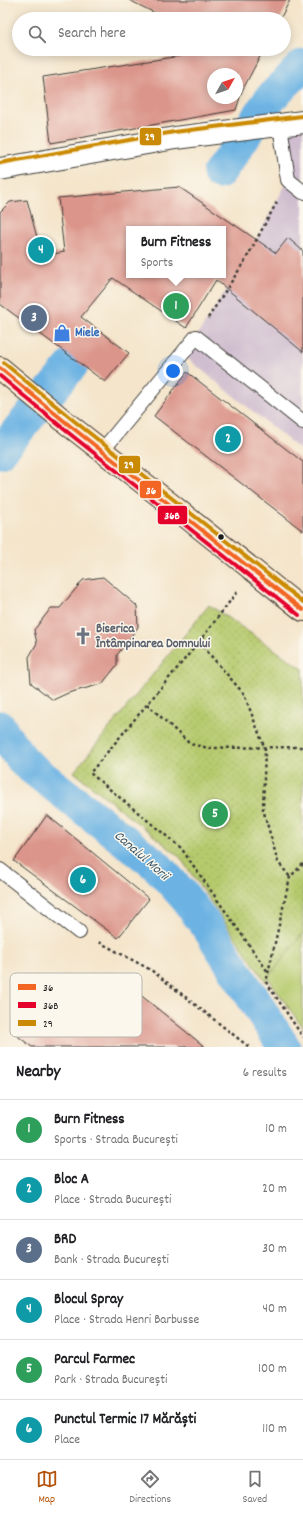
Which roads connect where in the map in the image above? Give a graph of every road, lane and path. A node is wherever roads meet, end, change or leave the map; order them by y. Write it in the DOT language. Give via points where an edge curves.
graph roads {
  1 [pos="303,122"];
  2 [pos="280,125"];
  3 [pos="0,169"];
  4 [pos="288,180"];
  5 [pos="303,192"];
  6 [pos="196,337"];
  7 [pos="6,373"];
  8 [pos="303,422"];
  9 [pos="102,451"];
  10 [pos="254,570"];
  11 [pos="303,610"];
  12 [pos="199,642"];
  13 [pos="146,704"];
  14 [pos="303,747"];
  15 [pos="265,748"];
  16 [pos="303,864"];
  17 [pos="0,870"];
  18 [pos="290,877"];
  19 [pos="79,932"];
  20 [pos="268,972"];
  21 [pos="303,1037"];
  22 [pos="249,1047"];
  1 -- 2 [label="street"];
  2 -- 3 [label="street" via="214,133"];
  2 -- 4 [label="lane"];
  4 -- 5 [label="lane"];
  4 -- 6 [label="path" via="246,259"];
  6 -- 8 [label="lane"];
  6 -- 9 [label="lane"];
  7 -- 9 [label="main road"];
  9 -- 10 [label="main road"];
  10 -- 11 [label="main road"];
  10 -- 12 [label="path"];
  12 -- 13 [label="path"];
  12 -- 15 [label="path" via="244,694"];
  13 -- 15 [label="path" via="190,744 209,748"];
  13 -- 20 [label="path" via="90,773 182,848"];
  14 -- 15 [label="path"];
  15 -- 18 [label="path" via="262,809 278,862"];
  16 -- 18 [label="path"];
  17 -- 19 [label="lane"];
  18 -- 20 [label="path"];
  19 -- 22 [label="path" via="151,970"];
  20 -- 21 [label="path" via="266,982"];
}
